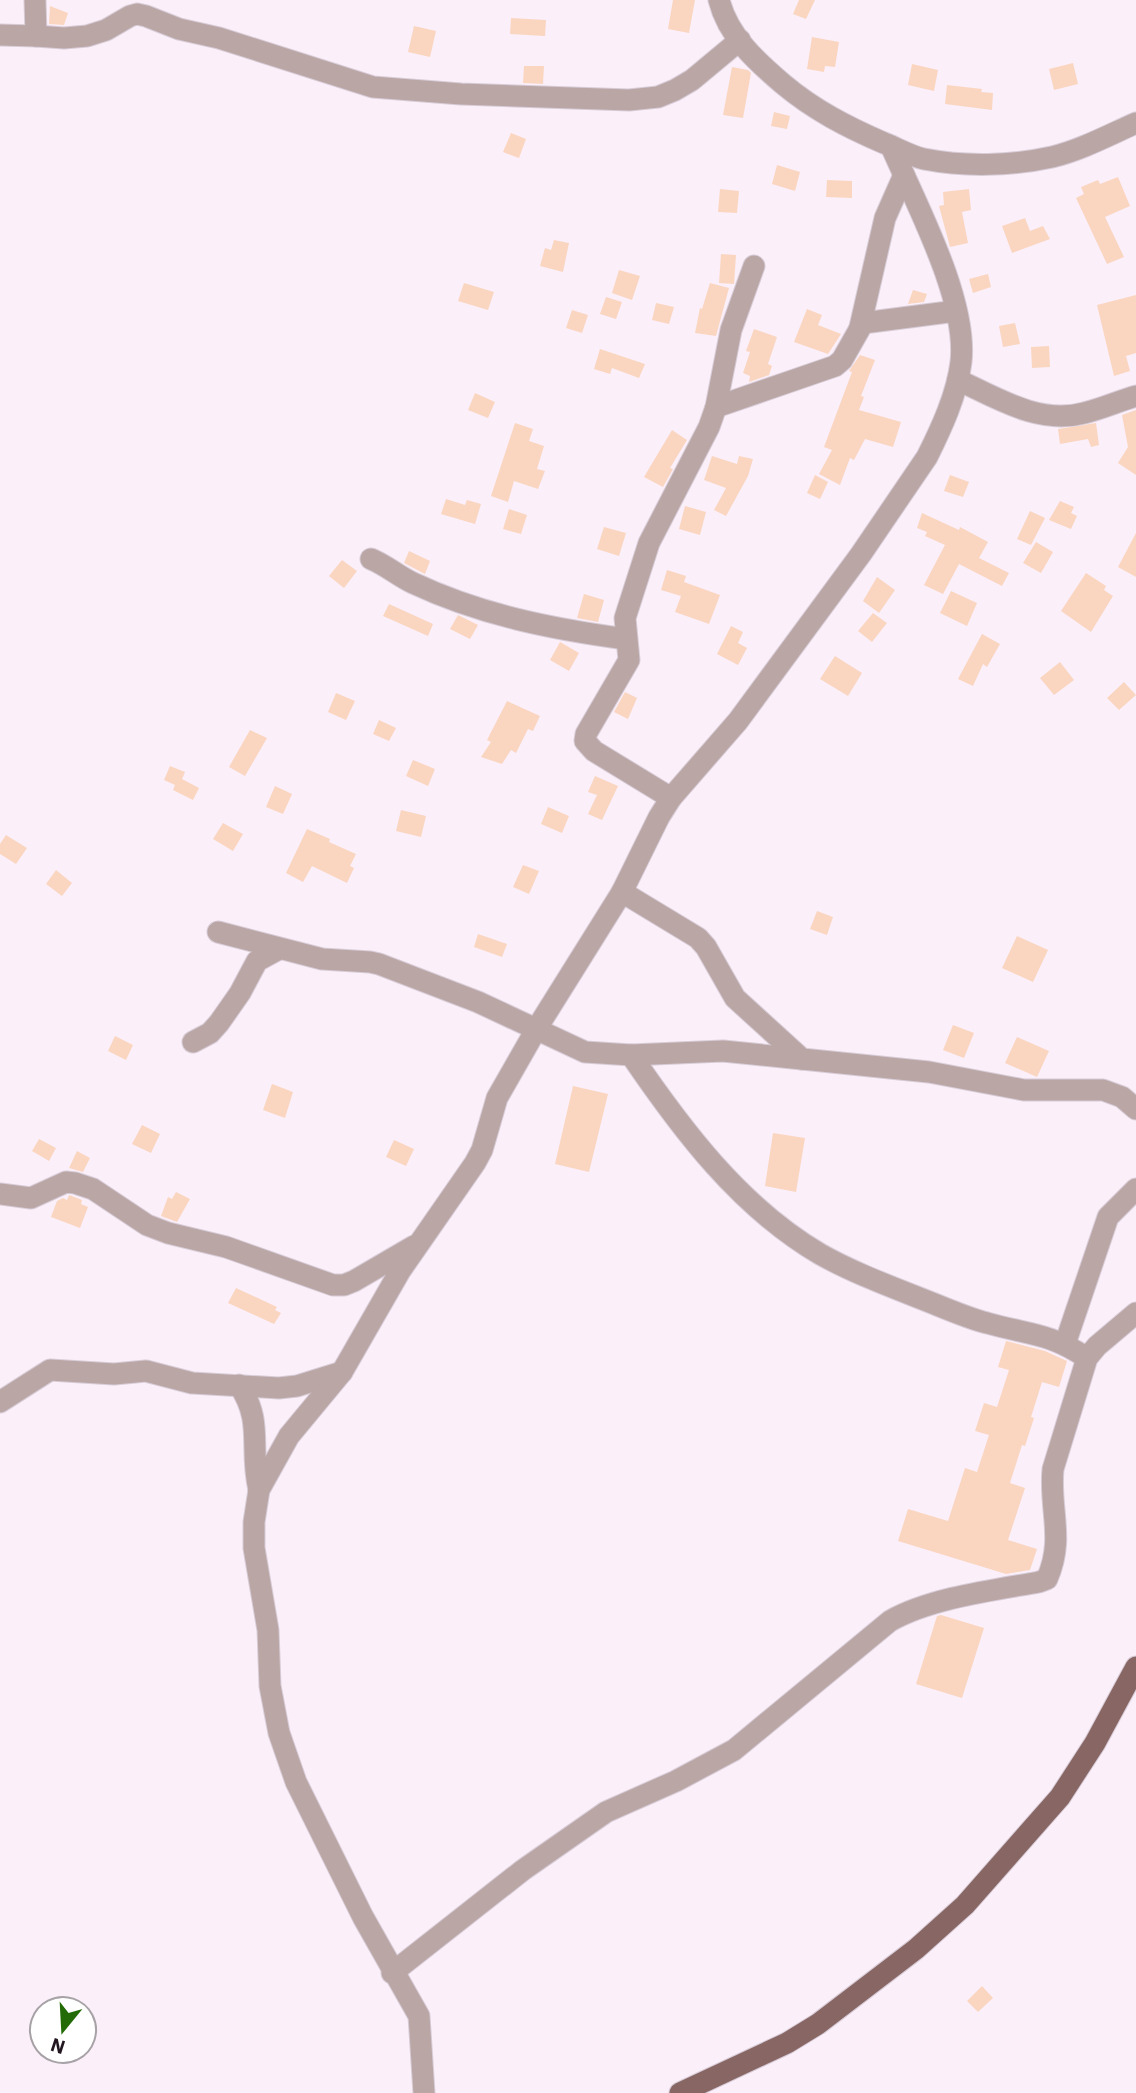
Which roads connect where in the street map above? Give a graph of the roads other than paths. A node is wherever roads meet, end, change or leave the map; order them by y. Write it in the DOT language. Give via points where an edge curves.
graph roads {
  1 [pos="36,0"];
  2 [pos="719,0"];
  3 [pos="0,35"];
  4 [pos="36,36"];
  5 [pos="740,40"];
  6 [pos="1136,123"];
  7 [pos="891,146"];
  8 [pos="904,175"];
  9 [pos="754,266"];
  10 [pos="956,311"];
  11 [pos="860,327"];
  12 [pos="958,380"];
  13 [pos="1136,396"];
  14 [pos="716,407"];
  15 [pos="371,559"];
  16 [pos="626,639"];
  17 [pos="671,798"];
  18 [pos="622,892"];
  19 [pos="218,932"];
  20 [pos="279,949"];
  21 [pos="537,1028"];
  22 [pos="193,1042"];
  23 [pos="631,1055"];
  24 [pos="802,1059"];
  25 [pos="1136,1109"];
  26 [pos="1136,1189"];
  27 [pos="0,1194"];
  28 [pos="419,1243"];
  29 [pos="1136,1313"];
  30 [pos="1065,1344"];
  31 [pos="1087,1358"];
  32 [pos="342,1372"];
  33 [pos="239,1385"];
  34 [pos="0,1402"];
  35 [pos="259,1490"];
  36 [pos="1136,1667"];
  37 [pos="392,1973"];
  38 [pos="424,2093"];
  39 [pos="680,2093"];
  1 -- 4 [label="street"];
  2 -- 5 [label="street" via="728,25"];
  3 -- 4 [label="street"];
  4 -- 5 [label="street" via="87,36 136,14 373,87 629,100 675,90"];
  5 -- 7 [label="street" via="760,64 803,100"];
  6 -- 7 [label="street" via="1053,157 1019,162 945,162"];
  7 -- 8 [label="street"];
  8 -- 10 [label="street" via="948,278"];
  8 -- 11 [label="street" via="885,218"];
  9 -- 14 [label="street" via="731,331"];
  10 -- 11 [label="street"];
  10 -- 12 [label="street" via="962,359"];
  11 -- 14 [label="street" via="839,364"];
  12 -- 13 [label="street" via="1044,416 1082,414"];
  12 -- 17 [label="street" via="927,457 883,522 738,721"];
  14 -- 16 [label="street" via="649,543 625,618"];
  15 -- 16 [label="street" via="411,583 490,614"];
  16 -- 17 [label="street" via="629,660 585,741"];
  17 -- 18 [label="street"];
  18 -- 21 [label="street"];
  18 -- 24 [label="street" via="698,938 735,998"];
  19 -- 20 [label="street"];
  20 -- 21 [label="street" via="322,960 370,961"];
  20 -- 22 [label="street" via="257,961 219,1023"];
  21 -- 23 [label="street" via="585,1052"];
  21 -- 28 [label="street" via="497,1098 475,1163"];
  23 -- 24 [label="street" via="723,1051"];
  23 -- 30 [label="street" via="696,1143 742,1194 788,1233 822,1255 937,1305"];
  24 -- 25 [label="street" via="929,1072 1024,1090 1103,1090"];
  26 -- 30 [label="street" via="1108,1217"];
  27 -- 28 [label="street" via="31,1198 75,1182 147,1225 333,1285 354,1281"];
  28 -- 32 [label="street"];
  29 -- 31 [label="street"];
  30 -- 31 [label="street"];
  31 -- 37 [label="street" via="1053,1469 1057,1532 1046,1579 966,1596 897,1618 734,1750 606,1812 523,1870"];
  32 -- 33 [label="street" via="296,1386"];
  32 -- 35 [label="street" via="289,1436"];
  33 -- 34 [label="street" via="192,1383 146,1371 50,1370"];
  33 -- 35 [label="street" via="254,1414 253,1458"];
  35 -- 37 [label="street" via="254,1548 279,1733 296,1782"];
  36 -- 39 [label="main road" via="1060,1797 965,1905 818,2024 788,2043"];
  37 -- 38 [label="street" via="419,2016"];
}
